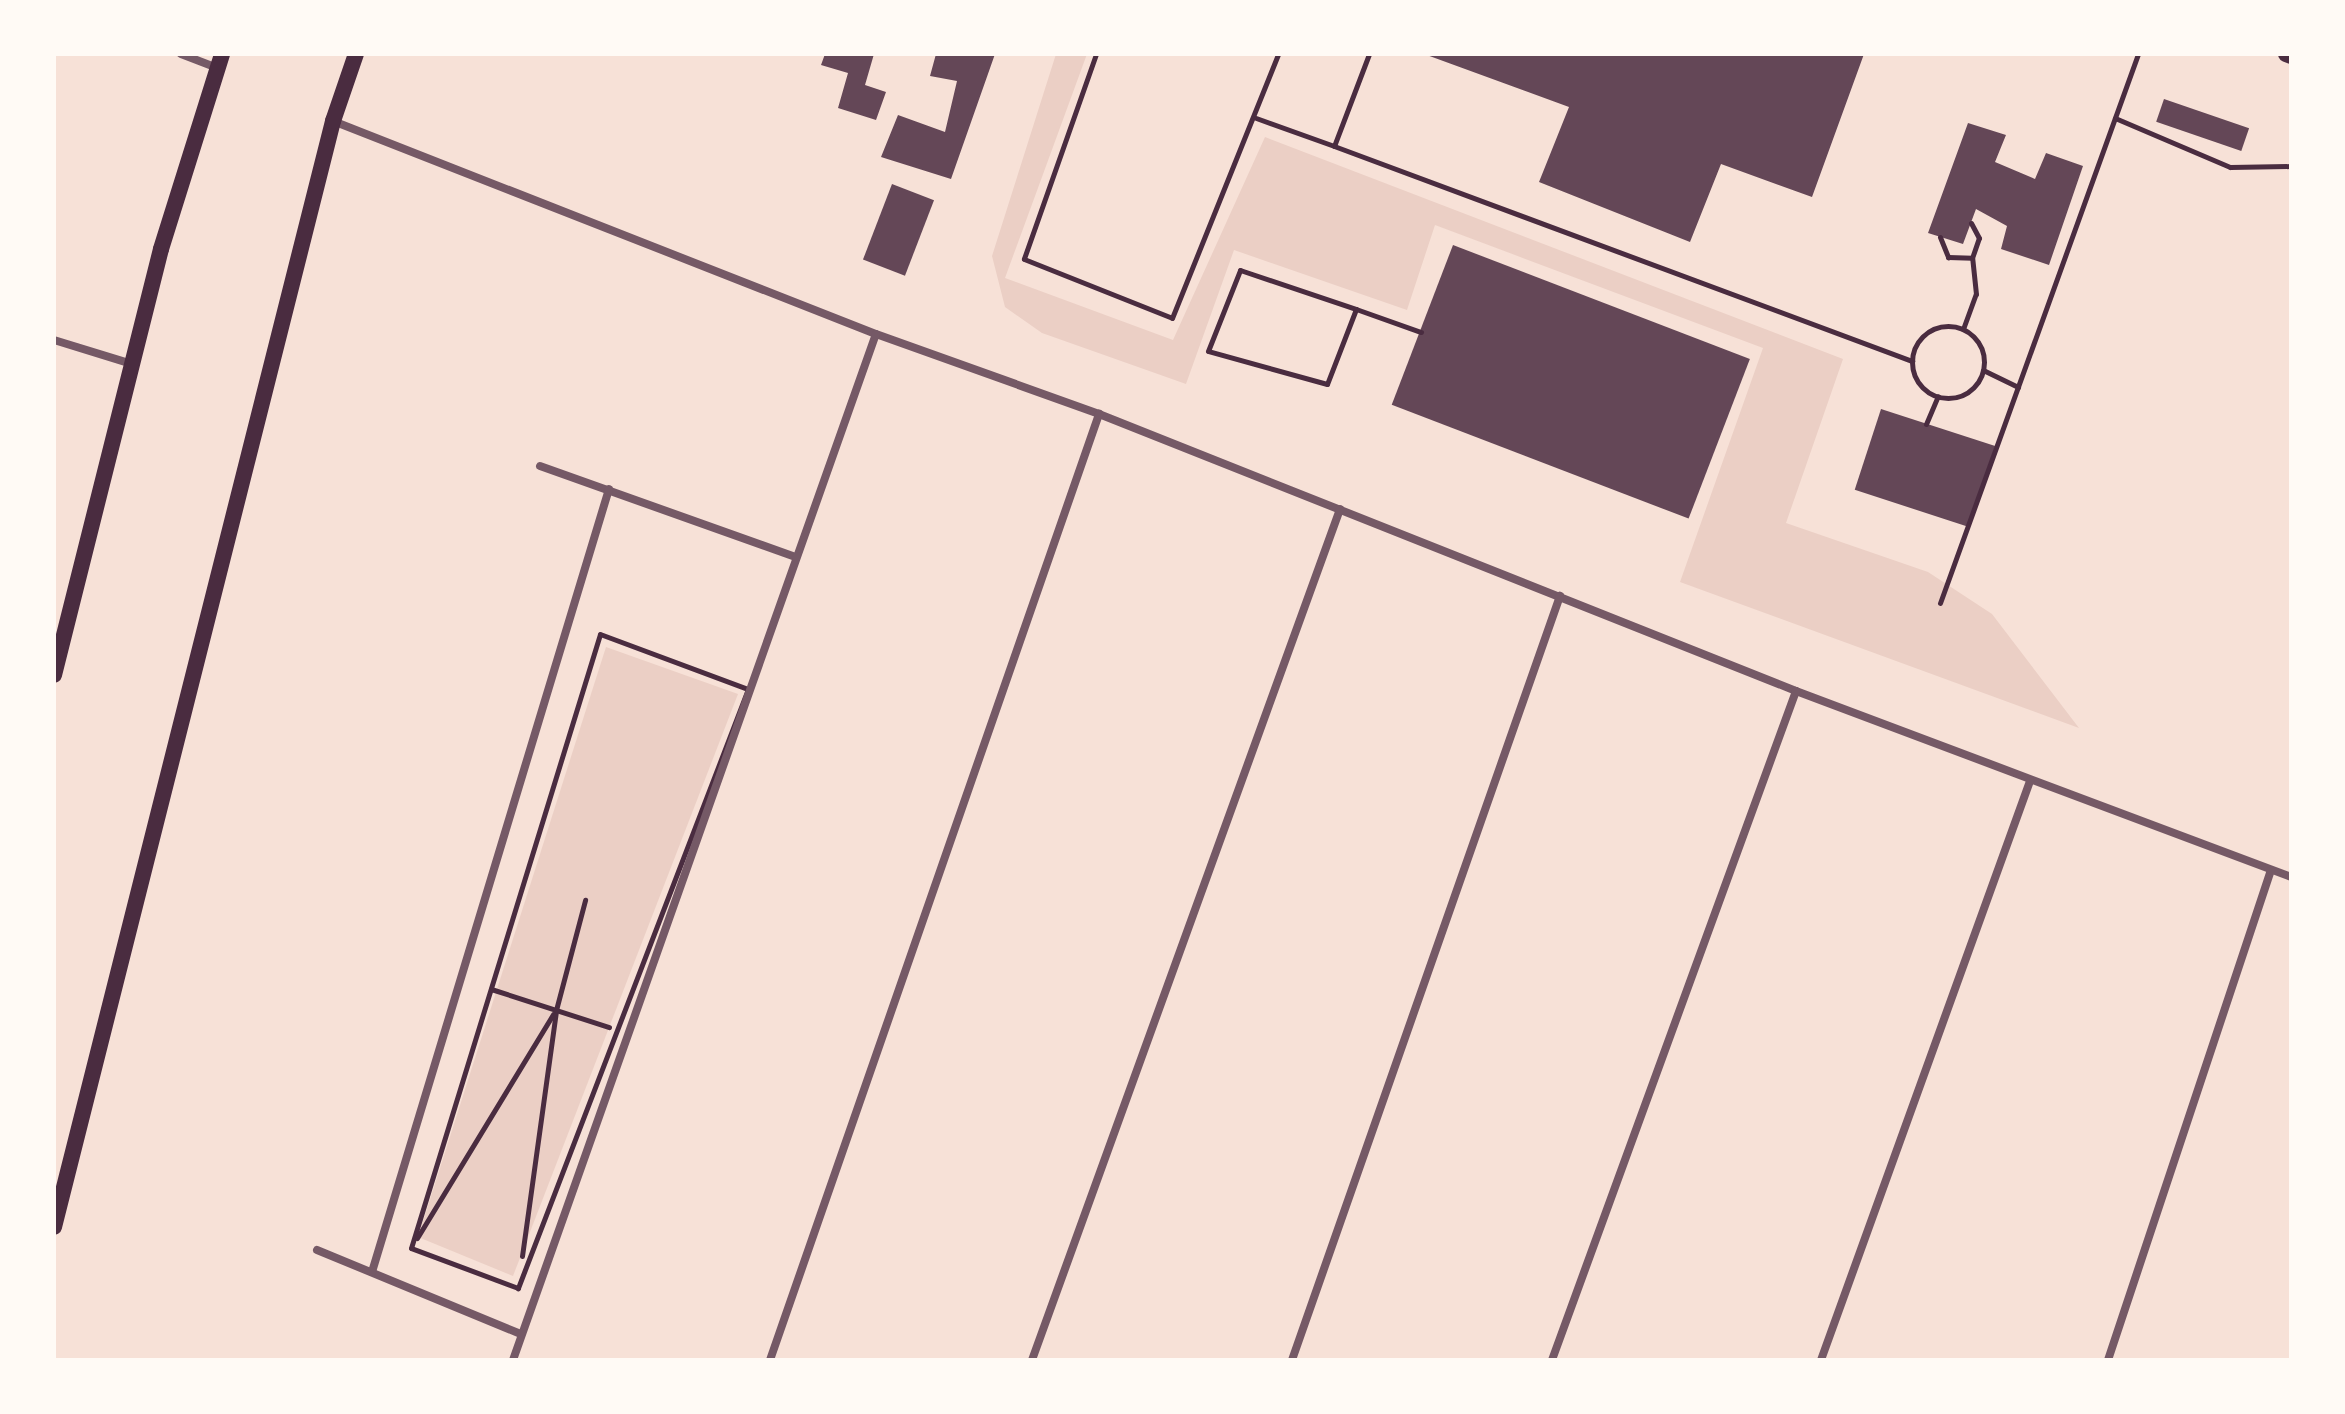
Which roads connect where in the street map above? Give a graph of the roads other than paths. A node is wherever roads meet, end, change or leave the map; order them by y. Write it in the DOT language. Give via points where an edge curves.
graph roads {
  1 [pos="181,54"];
  2 [pos="356,54"];
  3 [pos="219,61"];
  4 [pos="333,121"];
  5 [pos="876,334"];
  6 [pos="54,340"];
  7 [pos="132,364"];
  8 [pos="1099,414"];
  9 [pos="540,466"];
  10 [pos="609,489"];
  11 [pos="1340,509"];
  12 [pos="796,557"];
  13 [pos="1560,596"];
  14 [pos="54,675"];
  15 [pos="1796,691"];
  16 [pos="2030,781"];
  17 [pos="2271,870"];
  18 [pos="2291,877"];
  19 [pos="54,1227"];
  20 [pos="317,1250"];
  21 [pos="372,1272"];
  22 [pos="521,1334"];
  23 [pos="513,1360"];
  24 [pos="770,1360"];
  25 [pos="1032,1360"];
  26 [pos="1292,1360"];
  27 [pos="1552,1360"];
  28 [pos="1821,1360"];
  29 [pos="2108,1360"];
  1 -- 3 [label="street"];
  2 -- 4 [label="main road"];
  3 -- 7 [label="main road"];
  4 -- 5 [label="street"];
  4 -- 19 [label="main road"];
  5 -- 8 [label="street"];
  5 -- 12 [label="street"];
  6 -- 7 [label="street"];
  7 -- 14 [label="main road"];
  8 -- 11 [label="street"];
  8 -- 24 [label="street"];
  9 -- 10 [label="street"];
  10 -- 12 [label="street"];
  10 -- 21 [label="street"];
  11 -- 13 [label="street"];
  11 -- 25 [label="street"];
  12 -- 22 [label="street"];
  13 -- 15 [label="street"];
  13 -- 26 [label="street"];
  15 -- 16 [label="street"];
  15 -- 27 [label="street"];
  16 -- 17 [label="street"];
  16 -- 28 [label="street"];
  17 -- 18 [label="street"];
  17 -- 29 [label="street"];
  20 -- 21 [label="street"];
  21 -- 22 [label="street"];
  22 -- 23 [label="street"];
}
